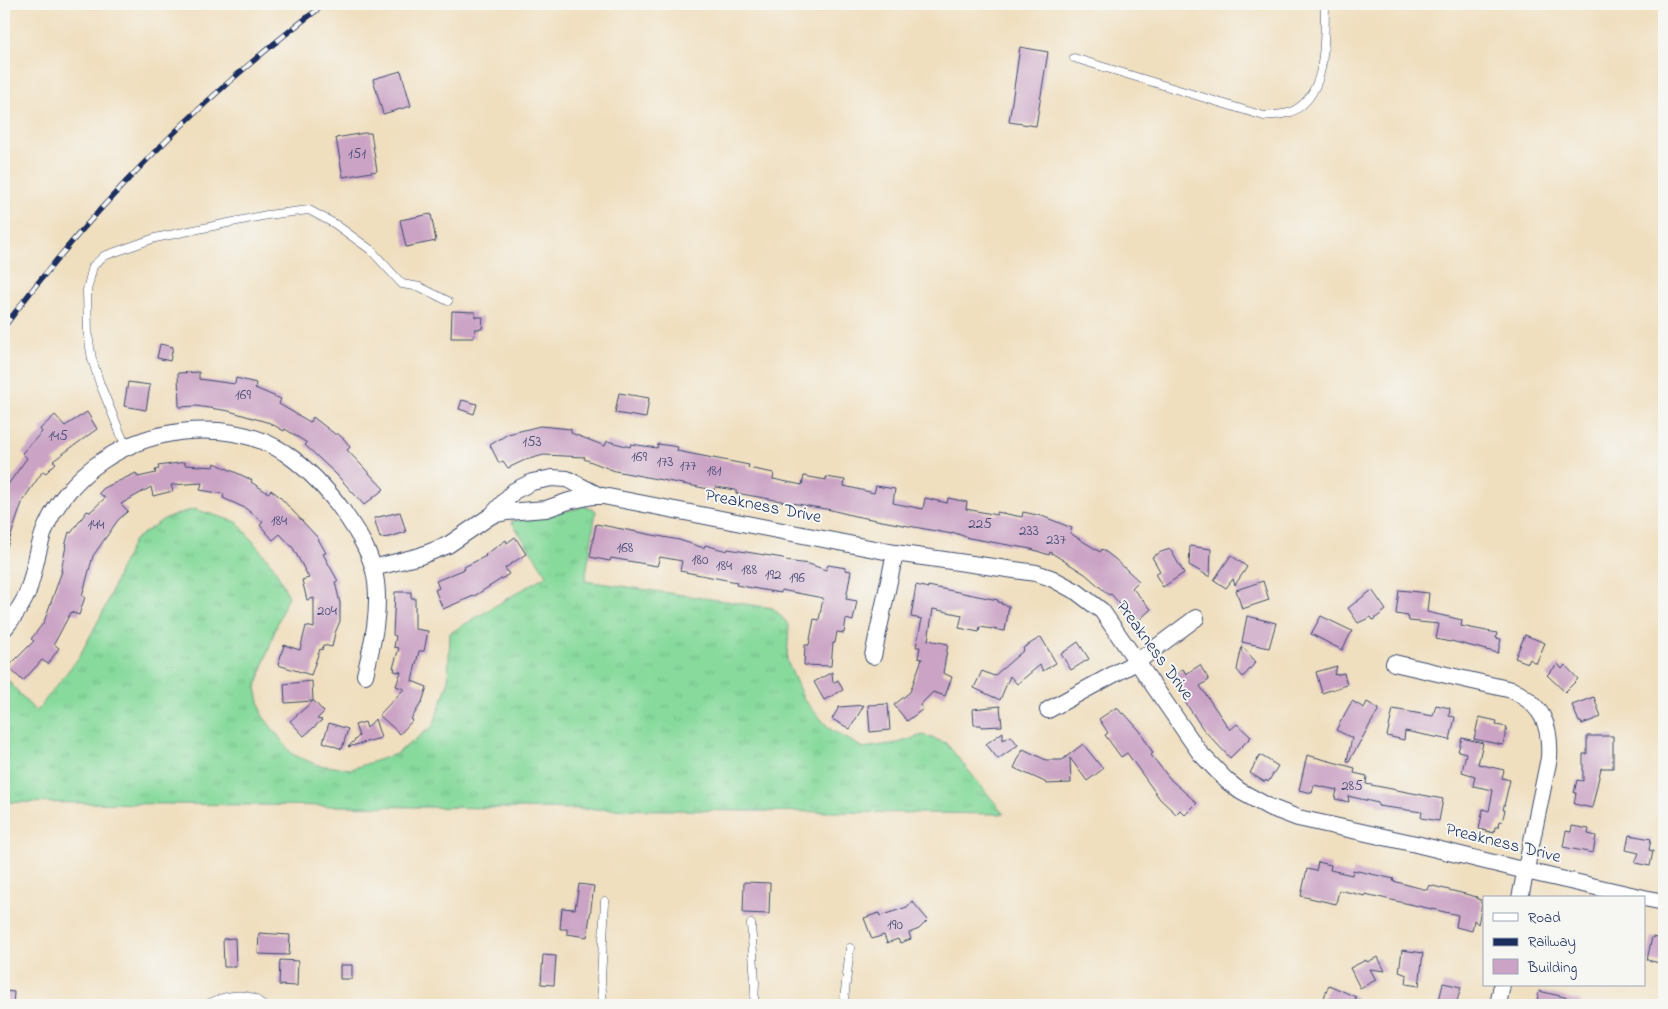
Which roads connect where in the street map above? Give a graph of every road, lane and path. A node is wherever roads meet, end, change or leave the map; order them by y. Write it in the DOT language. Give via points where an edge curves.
graph roads {
  1 [pos="1325,4"];
  2 [pos="1074,58"];
  3 [pos="448,301"];
  4 [pos="126,447"];
  5 [pos="598,495"];
  6 [pos="492,515"];
  7 [pos="895,553"];
  8 [pos="373,568"];
  9 [pos="1196,618"];
  10 [pos="4,629"];
  11 [pos="873,656"];
  12 [pos="1138,660"];
  13 [pos="1394,663"];
  14 [pos="365,676"];
  15 [pos="1048,710"];
  16 [pos="1526,871"];
  17 [pos="1520,896"];
  18 [pos="1635,896"];
  19 [pos="1646,898"];
  20 [pos="605,901"];
  21 [pos="1664,902"];
  22 [pos="751,924"];
  23 [pos="850,948"];
  24 [pos="1502,986"];
  25 [pos="206,1005"];
  26 [pos="262,1005"];
  27 [pos="603,1005"];
  28 [pos="754,1005"];
  29 [pos="841,1005"];
  30 [pos="1498,1005"];
  1 -- 2 [label="lane" via="1322,67 1307,100 1290,112 1264,116"];
  3 -- 4 [label="lane" via="420,286 402,284 371,250 309,210 267,215 155,238 104,256 93,266 87,290 88,335 100,384"];
  4 -- 8 [label="street" via="167,434 218,432 249,437 284,452 332,496 360,535"];
  4 -- 10 [label="street" via="88,471 60,503 45,530 28,592"];
  5 -- 6 [label="street, Preakness Drive" via="546,509"];
  5 -- 6 [label="street, Preakness Drive" via="567,479 552,478 532,482 514,491"];
  5 -- 7 [label="street, Preakness Drive"];
  6 -- 8 [label="street, Preakness Drive" via="448,545"];
  7 -- 11 [label="street"];
  7 -- 12 [label="street, Preakness Drive" via="1036,573 1065,584 1102,611"];
  8 -- 14 [label="street" via="377,611"];
  9 -- 12 [label="street"];
  12 -- 15 [label="street"];
  12 -- 16 [label="street, Preakness Drive" via="1213,768 1240,791 1269,807 1298,818"];
  13 -- 16 [label="street" via="1512,690 1527,697 1538,709 1550,740 1549,758"];
  16 -- 17 [label="street"];
  16 -- 18 [label="street, Preakness Drive"];
  19 -- 21 [label="street, Preakness Drive"];
  20 -- 27 [label="lane"];
  22 -- 28 [label="lane"];
  23 -- 29 [label="lane"];
  24 -- 30 [label="street"];
  25 -- 26 [label="lane" via="244,995"];
}
